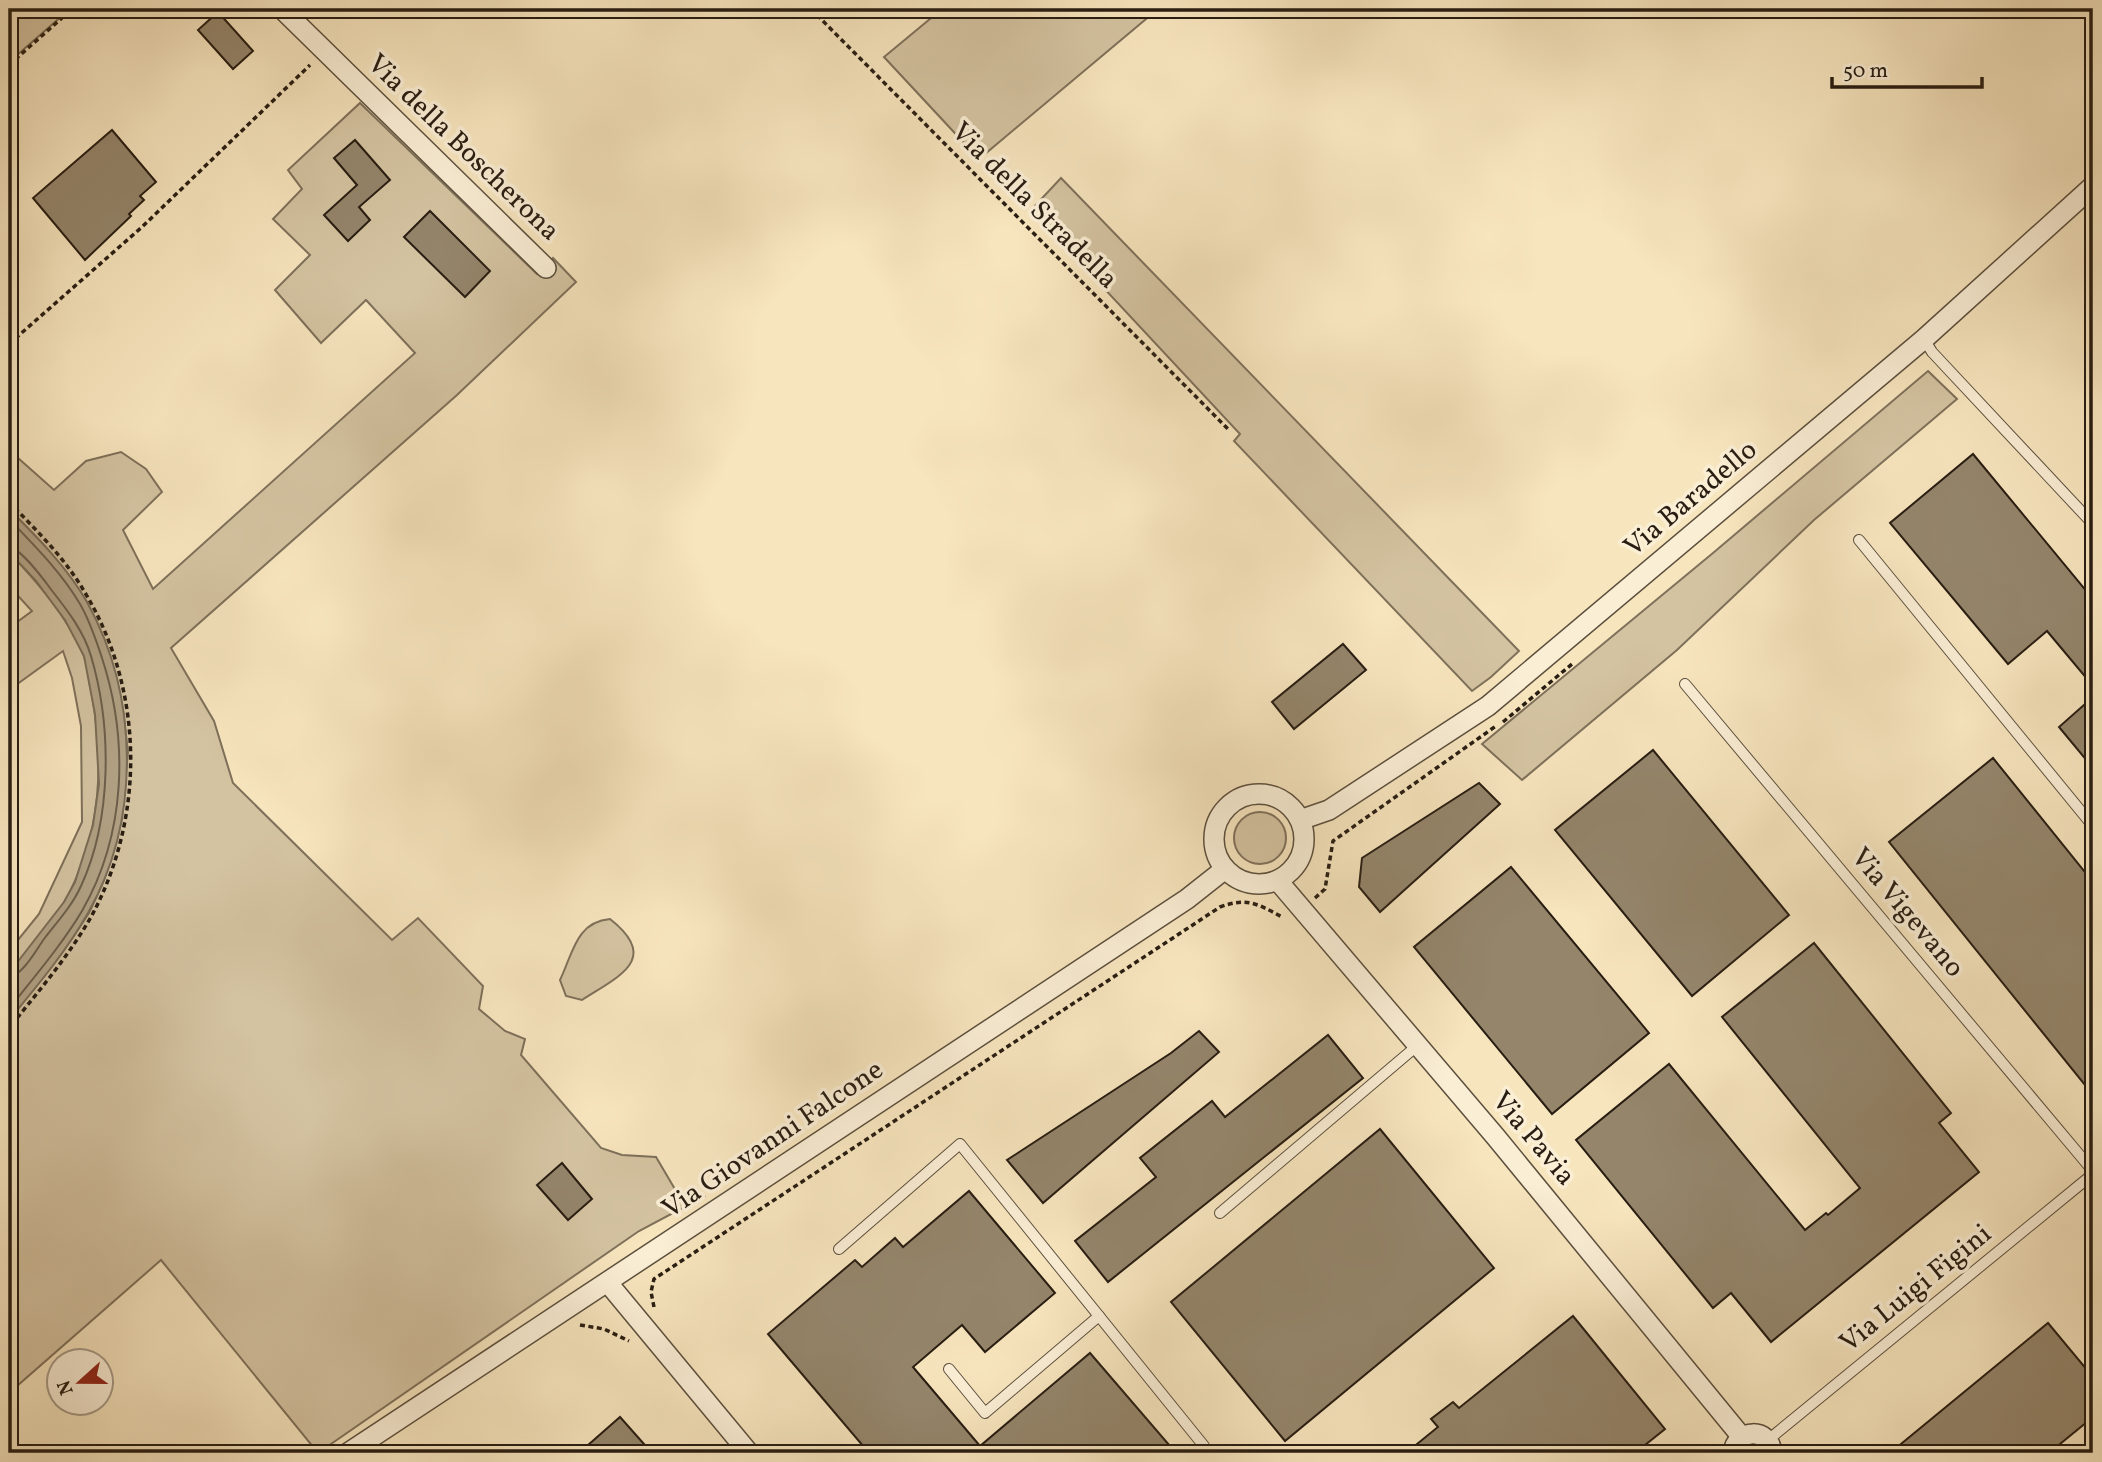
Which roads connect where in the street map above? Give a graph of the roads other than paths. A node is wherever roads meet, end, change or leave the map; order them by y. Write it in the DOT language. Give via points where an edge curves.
graph roads {
  1 [pos="282,9"];
  2 [pos="2093,186"];
  3 [pos="547,268"];
  4 [pos="1924,339"];
  5 [pos="2093,524"];
  6 [pos="1858,540"];
  7 [pos="1685,684"];
  8 [pos="1300,820"];
  9 [pos="2093,826"];
  10 [pos="1225,869"];
  11 [pos="1278,881"];
  12 [pos="1418,1045"];
  13 [pos="2093,1172"];
  14 [pos="1220,1213"];
  15 [pos="839,1249"];
  16 [pos="608,1283"];
  17 [pos="1099,1316"];
  18 [pos="950,1368"];
  19 [pos="1737,1445"];
  20 [pos="1770,1447"];
  21 [pos="348,1453"];
  22 [pos="749,1453"];
  23 [pos="1207,1453"];
  1 -- 3 [label="street, Via della Boscherona"];
  2 -- 4 [label="street, Via Baradello"];
  4 -- 5 [label="lane"];
  4 -- 8 [label="street, Via Baradello" via="1488,706 1329,810"];
  6 -- 9 [label="lane"];
  7 -- 13 [label="lane, Via Vigevano"];
  8 -- 10 [label="street" via="1279,798 1248,795 1234,801 1223,812 1214,841"];
  8 -- 11 [label="street" via="1304,848 1290,873"];
  10 -- 11 [label="street" via="1250,884"];
  10 -- 16 [label="street, Via Giovanni Falcone" via="1187,899"];
  11 -- 12 [label="street, Via Pavia"];
  12 -- 14 [label="lane"];
  12 -- 19 [label="street, Via Pavia"];
  13 -- 20 [label="lane, Via Luigi Figini"];
  15 -- 17 [label="lane" via="960,1144"];
  16 -- 21 [label="street, Via Giovanni Falcone"];
  16 -- 22 [label="street"];
  17 -- 18 [label="lane" via="985,1413"];
  17 -- 23 [label="lane"];
  19 -- 20 [label="street" via="1750,1433 1760,1434"];
}
